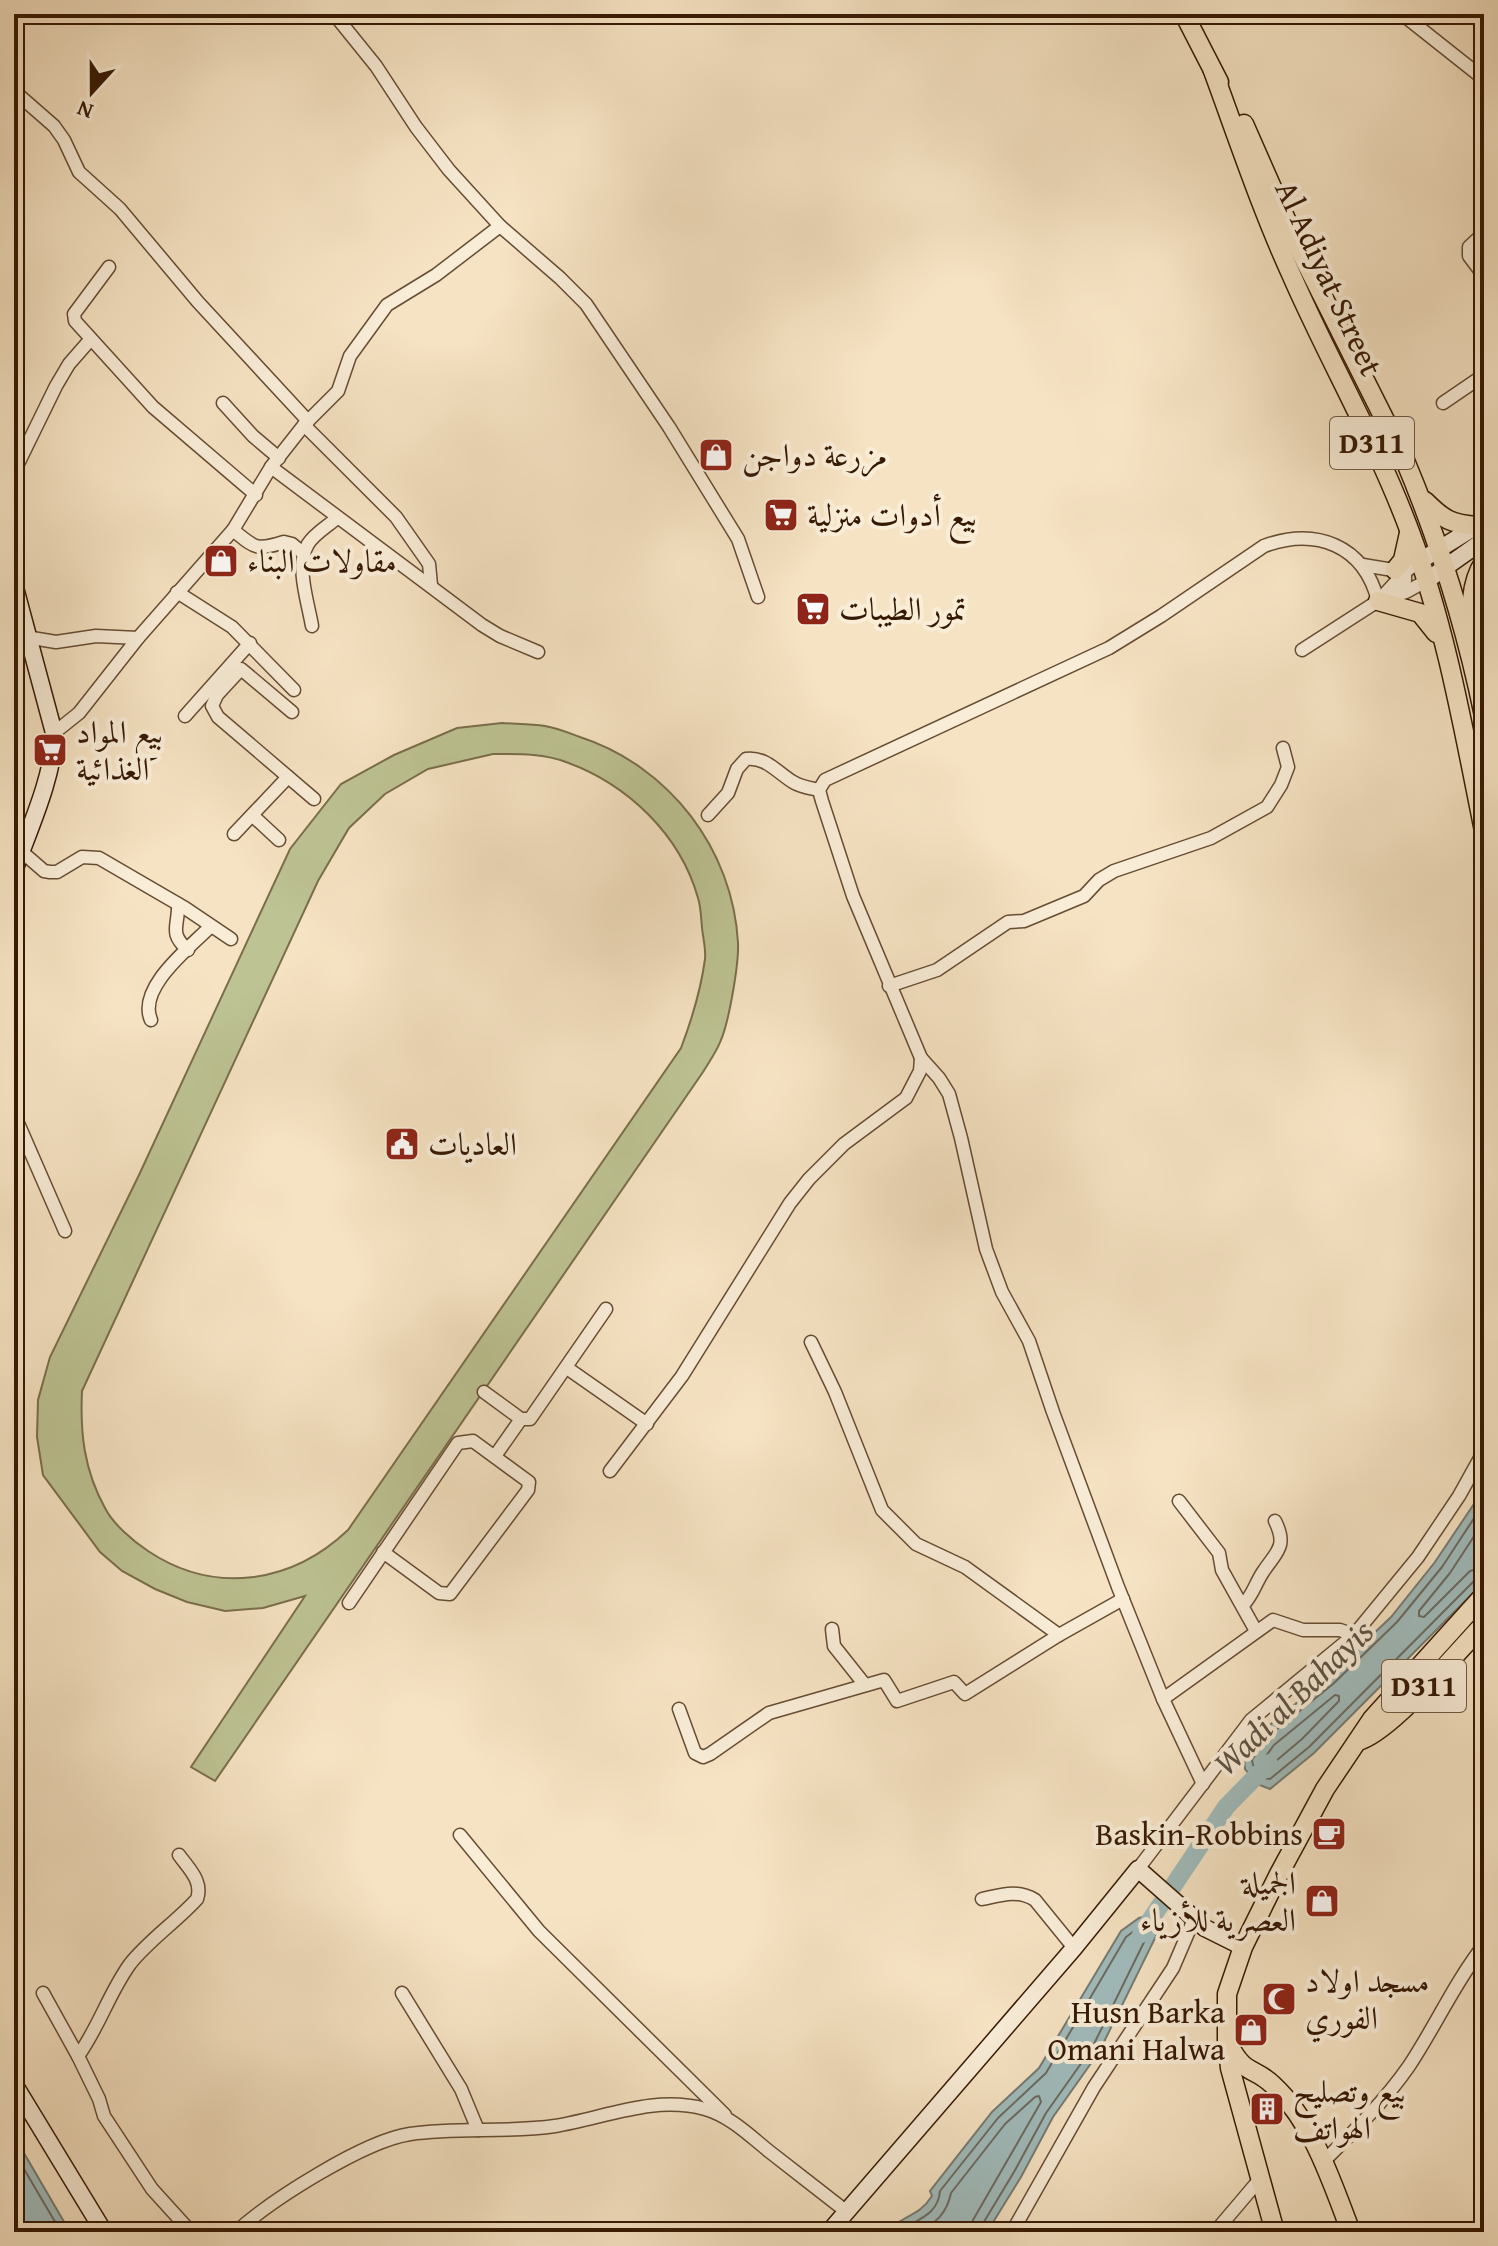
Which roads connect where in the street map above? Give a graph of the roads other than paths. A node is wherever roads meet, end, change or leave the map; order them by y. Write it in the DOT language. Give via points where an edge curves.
graph roads {
  1 [pos="334,14"];
  2 [pos="1184,14"];
  3 [pos="1402,14"];
  4 [pos="1213,71"];
  5 [pos="1484,79"];
  6 [pos="14,91"];
  7 [pos="500,226"];
  8 [pos="1484,233"];
  9 [pos="109,267"];
  10 [pos="1484,276"];
  11 [pos="90,340"];
  12 [pos="1484,375"];
  13 [pos="223,403"];
  14 [pos="1443,403"];
  15 [pos="306,423"];
  16 [pos="275,463"];
  17 [pos="14,472"];
  18 [pos="256,495"];
  19 [pos="1421,497"];
  20 [pos="337,518"];
  21 [pos="1482,529"];
  22 [pos="233,530"];
  23 [pos="1409,530"];
  24 [pos="1438,548"];
  25 [pos="304,554"];
  26 [pos="1484,562"];
  27 [pos="1363,565"];
  28 [pos="1407,567"];
  29 [pos="1445,567"];
  30 [pos="1426,581"];
  31 [pos="14,584"];
  32 [pos="431,585"];
  33 [pos="177,592"];
  34 [pos="1399,594"];
  35 [pos="758,597"];
  36 [pos="1378,601"];
  37 [pos="312,626"];
  38 [pos="26,637"];
  39 [pos="138,638"];
  40 [pos="250,643"];
  41 [pos="1443,643"];
  42 [pos="1302,650"];
  43 [pos="538,652"];
  44 [pos="1475,675"];
  45 [pos="294,690"];
  46 [pos="292,712"];
  47 [pos="185,716"];
  48 [pos="1484,716"];
  49 [pos="54,733"];
  50 [pos="1283,748"];
  51 [pos="288,777"];
  52 [pos="819,790"];
  53 [pos="314,799"];
  54 [pos="252,815"];
  55 [pos="708,815"];
  56 [pos="1484,831"];
  57 [pos="234,834"];
  58 [pos="279,840"];
  59 [pos="21,851"];
  60 [pos="14,871"];
  61 [pos="178,904"];
  62 [pos="210,927"];
  63 [pos="231,939"];
  64 [pos="188,950"];
  65 [pos="889,986"];
  66 [pos="151,1020"];
  67 [pos="921,1058"];
  68 [pos="14,1114"];
  69 [pos="65,1231"];
  70 [pos="606,1309"];
  71 [pos="811,1342"];
  72 [pos="567,1368"];
  73 [pos="484,1392"];
  74 [pos="521,1419"];
  75 [pos="647,1424"];
  76 [pos="1484,1451"];
  77 [pos="495,1456"];
  78 [pos="610,1471"];
  79 [pos="1179,1501"];
  80 [pos="1275,1521"];
  81 [pos="383,1552"];
  82 [pos="1484,1595"];
  83 [pos="1123,1599"];
  84 [pos="349,1603"];
  85 [pos="1243,1605"];
  86 [pos="1484,1624"];
  87 [pos="832,1629"];
  88 [pos="1256,1631"];
  89 [pos="1059,1635"];
  90 [pos="1354,1635"];
  91 [pos="865,1685"];
  92 [pos="1163,1699"];
  93 [pos="679,1709"];
  94 [pos="1359,1741"];
  95 [pos="1203,1784"];
  96 [pos="460,1835"];
  97 [pos="179,1855"];
  98 [pos="1138,1869"];
  99 [pos="982,1899"];
  100 [pos="1194,1919"];
  101 [pos="1484,1945"];
  102 [pos="1243,1947"];
  103 [pos="1074,1948"];
  104 [pos="43,1993"];
  105 [pos="402,1993"];
  106 [pos="1227,2040"];
  107 [pos="78,2056"];
  108 [pos="14,2084"];
  109 [pos="1273,2084"];
  110 [pos="1243,2112"];
  111 [pos="730,2120"];
  112 [pos="478,2130"];
  113 [pos="1322,2163"];
  114 [pos="1260,2179"];
  115 [pos="847,2212"];
  116 [pos="104,2232"];
  117 [pos="191,2232"];
  118 [pos="236,2232"];
  119 [pos="829,2232"];
  120 [pos="1012,2232"];
  121 [pos="1215,2232"];
  122 [pos="1275,2232"];
  123 [pos="1351,2232"];
  1 -- 7 [label="street" via="449,170"];
  2 -- 4 [label="main road, Al Adiyat Street / D311"];
  3 -- 5 [label="street"];
  4 -- 19 [label="main road, Al Adiyat Street / D311" via="1249,133 1275,198"];
  4 -- 23 [label="main road, Al Adiyat Street / D311" via="1291,276"];
  6 -- 15 [label="street" via="54,126 79,172 120,209"];
  7 -- 15 [label="street" via="387,305 350,356 338,391"];
  7 -- 35 [label="street" via="586,304 738,539"];
  8 -- 10 [label="street" via="1469,247 1469,256"];
  9 -- 11 [label="street" via="74,314"];
  11 -- 17 [label="street" via="56,386"];
  11 -- 18 [label="street" via="153,407"];
  12 -- 14 [label="street"];
  13 -- 16 [label="street"];
  15 -- 16 [label="street"];
  15 -- 32 [label="street" via="396,517 429,564"];
  16 -- 18 [label="street"];
  16 -- 20 [label="street"];
  18 -- 22 [label="street"];
  19 -- 21 [label="main road" via="1443,519"];
  19 -- 24 [label="main road, Al Adiyat Street / D311"];
  20 -- 25 [label="street" via="310,540"];
  20 -- 32 [label="street"];
  21 -- 24 [label="street"];
  21 -- 29 [label="street"];
  22 -- 25 [label="street" via="257,548 288,542"];
  22 -- 33 [label="street"];
  23 -- 28 [label="main road, Al Adiyat Street / D311"];
  23 -- 28 [label="main road" via="1403,560"];
  24 -- 28 [label="street"];
  24 -- 29 [label="main road, Al Adiyat Street / D311"];
  25 -- 37 [label="street"];
  26 -- 44 [label="main road" via="1471,605"];
  27 -- 28 [label="street"];
  27 -- 36 [label="street"];
  27 -- 52 [label="street" via="1340,547 1311,538 1264,546 1109,648 829,777"];
  28 -- 30 [label="main road, Al Adiyat Street / D311"];
  28 -- 34 [label="street"];
  28 -- 36 [label="street"];
  29 -- 30 [label="street"];
  29 -- 44 [label="main road, Al Adiyat Street / D311"];
  30 -- 34 [label="street"];
  30 -- 41 [label="main road, Al Adiyat Street / D311"];
  31 -- 38 [label="street"];
  32 -- 43 [label="street" via="482,625"];
  33 -- 39 [label="street"];
  33 -- 40 [label="street"];
  34 -- 36 [label="street"];
  36 -- 41 [label="main road" via="1420,613"];
  36 -- 42 [label="street"];
  38 -- 39 [label="street" via="56,642 96,636"];
  38 -- 49 [label="street"];
  39 -- 49 [label="street" via="79,713"];
  40 -- 45 [label="street"];
  40 -- 47 [label="street"];
  41 -- 56 [label="main road, Al Adiyat Street / D311"];
  44 -- 48 [label="main road, Al Adiyat Street / D311"];
  46 -- 51 [label="street" via="241,669 212,706"];
  49 -- 59 [label="street" via="50,766"];
  50 -- 65 [label="street" via="1288,767 1267,807 1211,838 1114,871 1084,896 1030,919 1008,922 937,970"];
  51 -- 53 [label="street"];
  51 -- 54 [label="street"];
  52 -- 55 [label="street" via="793,782 767,763 746,759 728,793"];
  52 -- 65 [label="street"];
  54 -- 57 [label="street"];
  54 -- 58 [label="street"];
  59 -- 60 [label="street"];
  59 -- 61 [label="street" via="50,872 82,857 99,858"];
  61 -- 62 [label="street"];
  61 -- 64 [label="street" via="176,938"];
  62 -- 63 [label="street"];
  62 -- 64 [label="street"];
  64 -- 66 [label="street" via="149,998"];
  65 -- 67 [label="street"];
  67 -- 75 [label="street" via="906,1098 844,1144 790,1203"];
  67 -- 83 [label="street" via="949,1094 986,1249 1029,1341"];
  68 -- 69 [label="street"];
  70 -- 72 [label="street"];
  71 -- 89 [label="street" via="882,1510 916,1544 965,1567"];
  72 -- 74 [label="street" via="530,1419"];
  72 -- 75 [label="street"];
  73 -- 74 [label="street"];
  74 -- 77 [label="street"];
  75 -- 78 [label="street"];
  76 -- 90 [label="street" via="1418,1557"];
  77 -- 81 [label="street" via="473,1441 458,1443"];
  77 -- 81 [label="street" via="527,1479 530,1488 450,1594 439,1593"];
  79 -- 85 [label="street" via="1219,1553 1222,1570"];
  80 -- 85 [label="street" via="1281,1543"];
  81 -- 84 [label="street"];
  82 -- 94 [label="main road, D311" via="1372,1719"];
  83 -- 89 [label="street"];
  83 -- 92 [label="street"];
  85 -- 88 [label="street"];
  86 -- 94 [label="main road, D311" via="1373,1736"];
  87 -- 91 [label="street" via="834,1646"];
  88 -- 90 [label="street" via="1273,1620 1303,1630"];
  88 -- 92 [label="street"];
  89 -- 91 [label="street" via="965,1694 954,1682 897,1701 884,1680"];
  90 -- 95 [label="street" via="1251,1720"];
  91 -- 93 [label="street" via="769,1713 703,1757 695,1753"];
  92 -- 95 [label="street"];
  94 -- 102 [label="main road, D311" via="1325,1789"];
  95 -- 98 [label="street"];
  96 -- 111 [label="street" via="539,1931"];
  97 -- 107 [label="street" via="197,1880 197,1899 132,1962"];
  98 -- 100 [label="street"];
  98 -- 103 [label="street"];
  99 -- 103 [label="street" via="1026,1895"];
  100 -- 102 [label="street"];
  100 -- 120 [label="street" via="1173,1968 1094,2087"];
  101 -- 113 [label="street" via="1408,2066 1376,2109"];
  102 -- 106 [label="main road, D311" via="1227,1994"];
  103 -- 115 [label="street"];
  104 -- 107 [label="street"];
  105 -- 112 [label="street" via="461,2089"];
  106 -- 109 [label="main road" via="1238,2062"];
  106 -- 110 [label="main road, D311"];
  107 -- 117 [label="street" via="104,2116 152,2189"];
  108 -- 116 [label="street"];
  109 -- 110 [label="main road" via="1256,2089"];
  109 -- 113 [label="main road" via="1299,2117"];
  110 -- 114 [label="main road, D311"];
  111 -- 112 [label="street" via="706,2109 663,2104 556,2126"];
  111 -- 115 [label="street"];
  112 -- 118 [label="street" via="411,2134 369,2146"];
  113 -- 123 [label="main road"];
  114 -- 121 [label="street"];
  114 -- 122 [label="main road, D311"];
  115 -- 119 [label="street"];
}
